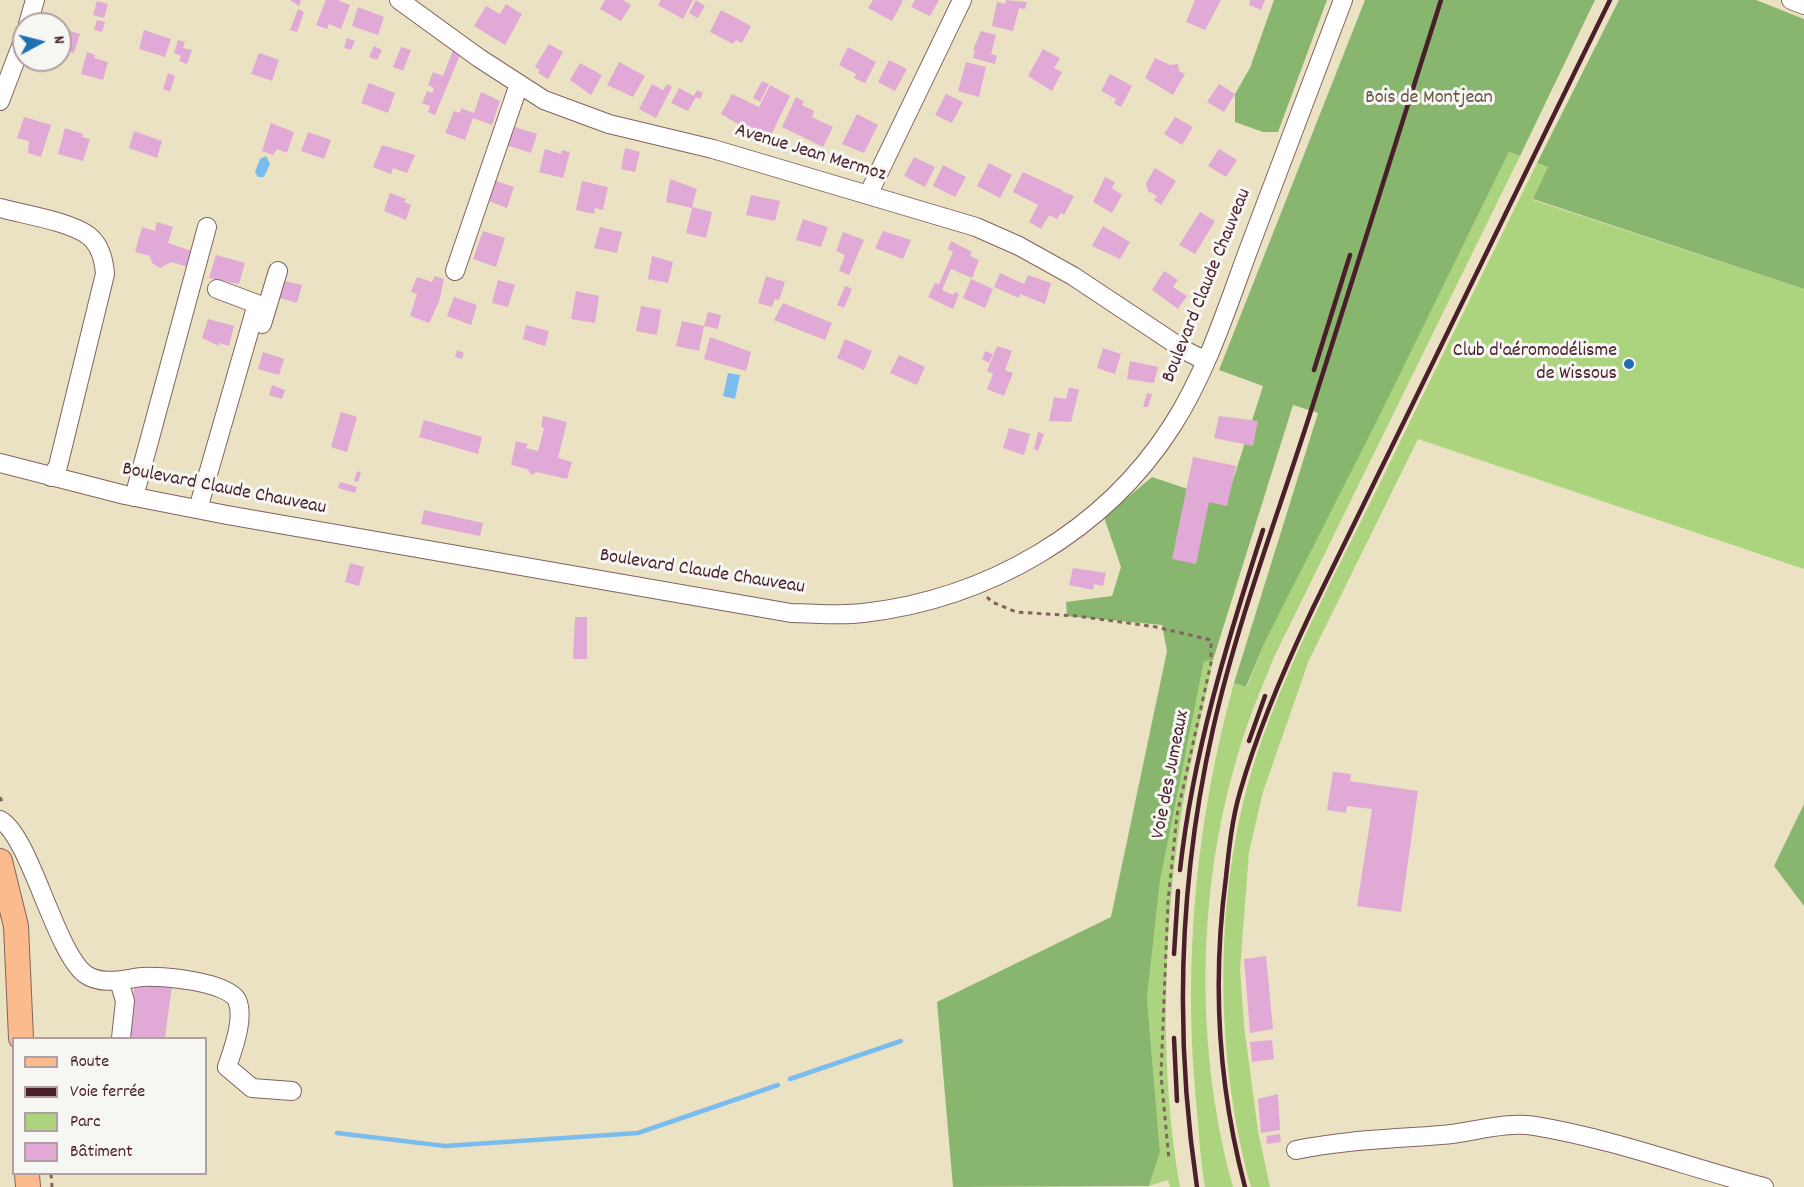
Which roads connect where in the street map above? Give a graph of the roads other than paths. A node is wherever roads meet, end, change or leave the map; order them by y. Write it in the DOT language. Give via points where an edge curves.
graph roads {
  1 [pos="399,0"];
  2 [pos="962,0"];
  3 [pos="1343,0"];
  4 [pos="1791,0"];
  5 [pos="1804,5"];
  6 [pos="12,69"];
  7 [pos="519,84"];
  8 [pos="0,100"];
  9 [pos="867,195"];
  10 [pos="0,208"];
  11 [pos="207,228"];
  12 [pos="278,271"];
  13 [pos="454,271"];
  14 [pos="217,289"];
  15 [pos="1206,361"];
  16 [pos="0,463"];
  17 [pos="51,477"];
  18 [pos="134,497"];
  19 [pos="205,511"];
  20 [pos="0,820"];
  21 [pos="0,861"];
  22 [pos="119,981"];
  23 [pos="21,1037"];
  24 [pos="121,1037"];
  25 [pos="292,1091"];
  26 [pos="1296,1150"];
  27 [pos="1764,1187"];
  1 -- 7 [label="street, Avenue Jean Mermoz"];
  2 -- 9 [label="street"];
  3 -- 15 [label="street, Boulevard Claude Chauveau"];
  4 -- 5 [label="street"];
  6 -- 8 [label="street"];
  7 -- 9 [label="street, Avenue Jean Mermoz" via="544,100 609,124 713,148"];
  7 -- 13 [label="street"];
  9 -- 15 [label="street, Avenue Jean Mermoz" via="976,227 1019,246"];
  10 -- 17 [label="street" via="74,228 91,237 104,258 105,274 58,466"];
  11 -- 18 [label="street"];
  12 -- 19 [label="street"];
  14 -- 19 [label="street" via="257,304"];
  15 -- 19 [label="street, Boulevard Claude Chauveau" via="1173,425 1142,468 1061,540 978,587 862,613 791,613"];
  16 -- 17 [label="street, Boulevard Claude Chauveau"];
  17 -- 18 [label="street, Boulevard Claude Chauveau"];
  18 -- 19 [label="street, Boulevard Claude Chauveau"];
  20 -- 22 [label="street" via="19,844 70,954 84,973 97,980"];
  21 -- 23 [label="main road" via="16,926"];
  22 -- 24 [label="street" via="125,1001"];
  22 -- 25 [label="street" via="145,976 226,990 237,1000 239,1017 227,1067 252,1088"];
  26 -- 27 [label="street" via="1363,1140 1535,1126"];
}
